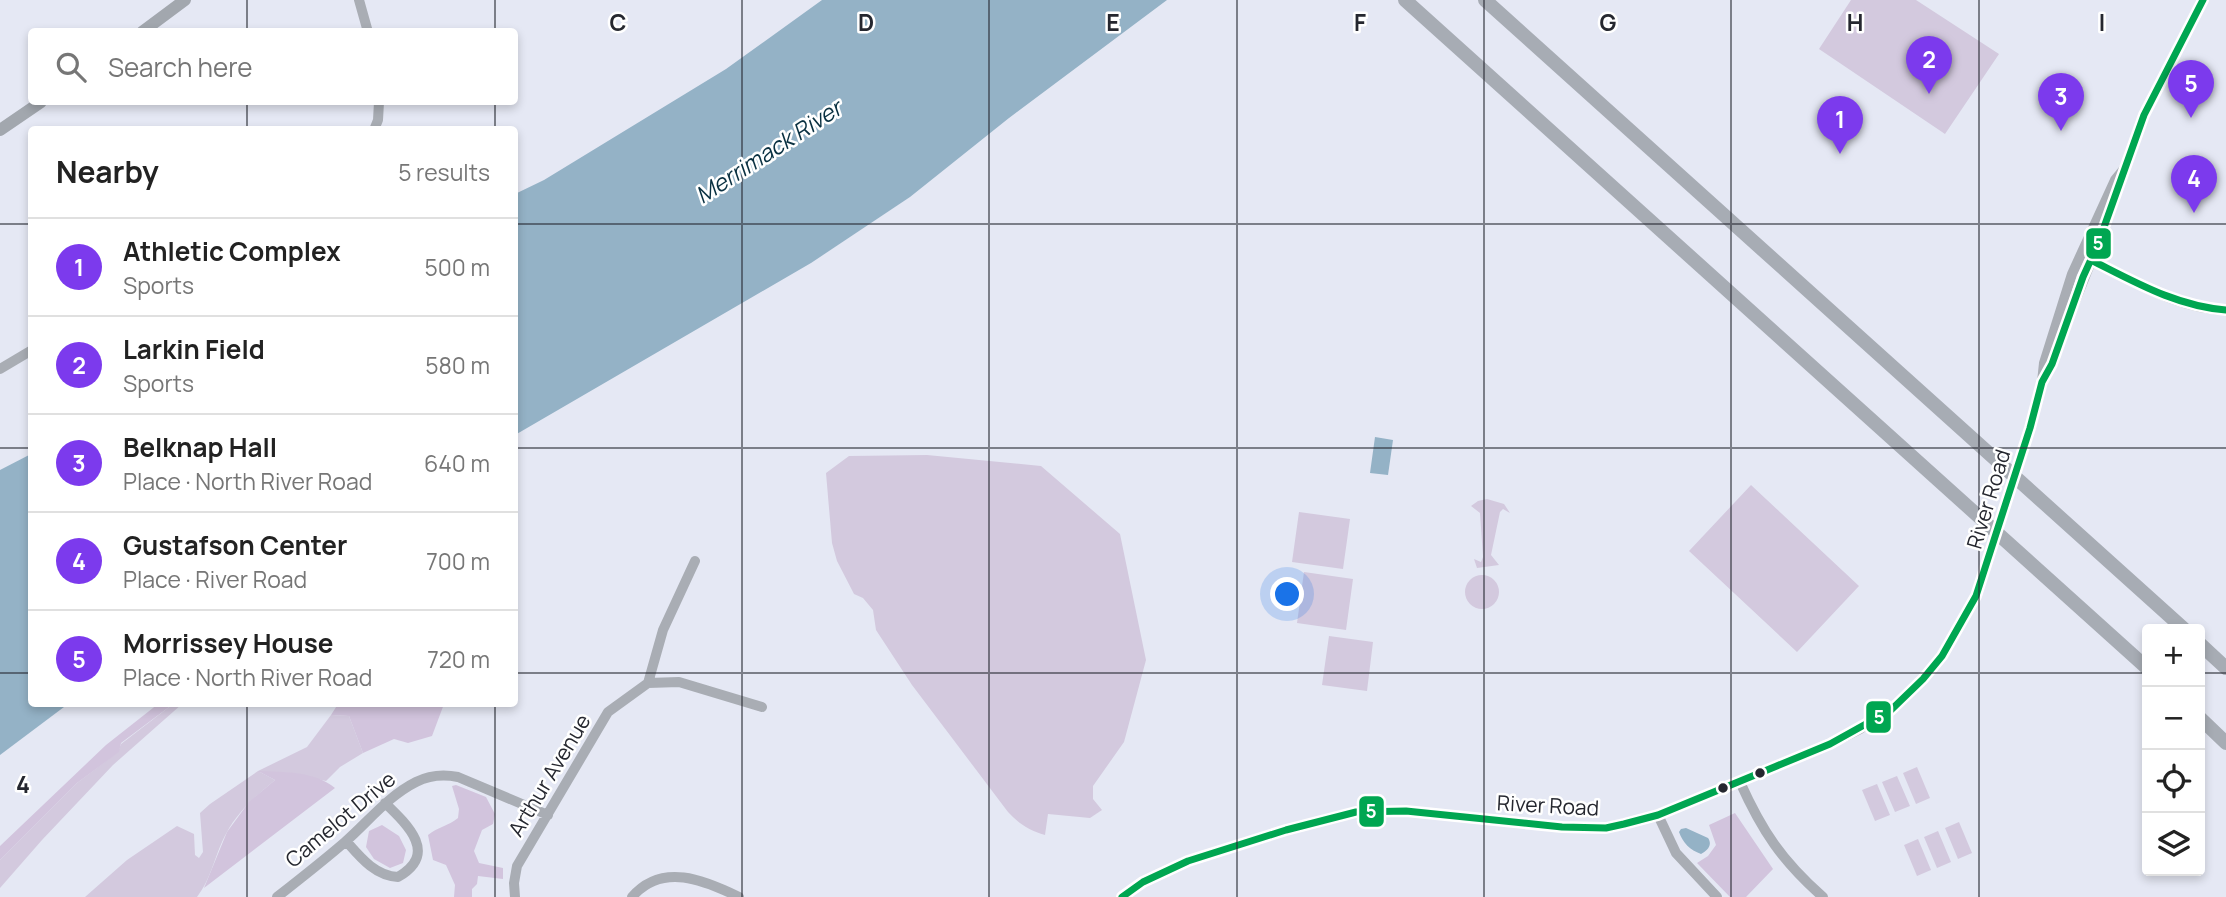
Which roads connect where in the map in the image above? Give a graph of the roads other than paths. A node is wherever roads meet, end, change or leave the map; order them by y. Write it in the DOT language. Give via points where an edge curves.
graph roads {
  1 [pos="185,0"];
  2 [pos="359,0"];
  3 [pos="1405,0"];
  4 [pos="1485,0"];
  5 [pos="2203,0"];
  6 [pos="147,28"];
  7 [pos="367,28"];
  8 [pos="37,105"];
  9 [pos="379,105"];
  10 [pos="376,126"];
  11 [pos="0,130"];
  12 [pos="2124,169"];
  13 [pos="2091,260"];
  14 [pos="2226,310"];
  15 [pos="28,352"];
  16 [pos="0,369"];
  17 [pos="2042,382"];
  18 [pos="695,561"];
  19 [pos="2178,624"];
  20 [pos="2205,649"];
  21 [pos="2142,663"];
  22 [pos="2226,668"];
  23 [pos="648,683"];
  24 [pos="762,707"];
  25 [pos="2205,723"];
  26 [pos="2226,743"];
  27 [pos="1740,782"];
  28 [pos="385,803"];
  29 [pos="1658,815"];
  30 [pos="548,816"];
  31 [pos="346,841"];
  32 [pos="277,897"];
  33 [pos="515,897"];
  34 [pos="632,897"];
  35 [pos="739,897"];
  36 [pos="1122,897"];
  37 [pos="1717,897"];
  38 [pos="1823,897"];
  1 -- 6 [label="main road"];
  2 -- 7 [label="street"];
  3 -- 21 [label="highway"];
  4 -- 19 [label="highway"];
  5 -- 12 [label="street" via="2144,115"];
  8 -- 11 [label="main road"];
  9 -- 10 [label="street"];
  12 -- 13 [label="street, River Road"];
  12 -- 17 [label="street, River Road" via="2072,274"];
  13 -- 14 [label="street" via="2185,304"];
  13 -- 17 [label="street, River Road"];
  15 -- 16 [label="street"];
  17 -- 27 [label="street, River Road" via="1983,578 1942,656 1891,710 1845,737"];
  18 -- 23 [label="street" via="663,629"];
  20 -- 22 [label="highway"];
  23 -- 24 [label="street" via="678,682"];
  23 -- 30 [label="street, Arthur Avenue" via="608,712"];
  25 -- 26 [label="highway"];
  27 -- 29 [label="street, River Road"];
  27 -- 38 [label="street" via="1765,834"];
  28 -- 30 [label="street, Camelot Drive" via="426,777 447,775"];
  28 -- 31 [label="street, Camelot Drive"];
  28 -- 31 [label="street" via="416,839 419,852 407,872 398,877 380,873"];
  29 -- 36 [label="street, River Road" via="1589,828 1406,811 1356,813 1188,861"];
  29 -- 37 [label="street" via="1675,853"];
  30 -- 33 [label="street, Arthur Avenue" via="517,866"];
  31 -- 32 [label="street, Camelot Drive"];
  34 -- 35 [label="street" via="647,883 668,876 710,884"];
}
